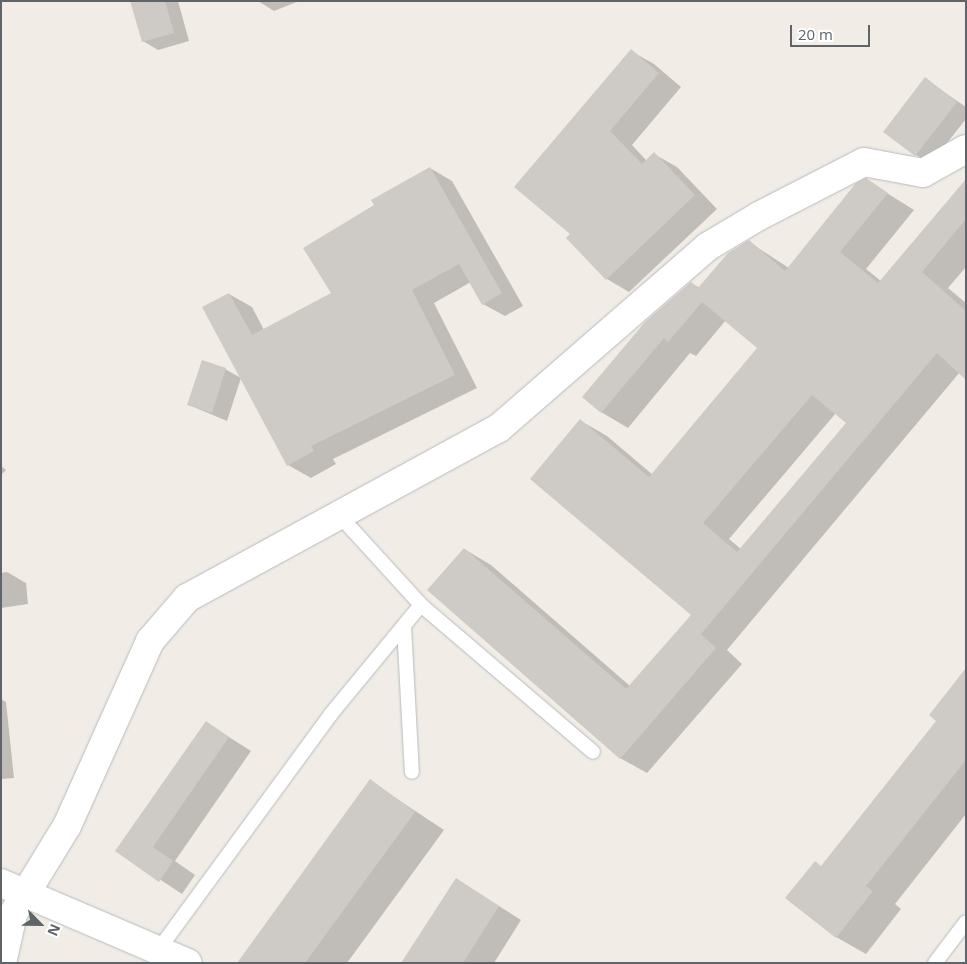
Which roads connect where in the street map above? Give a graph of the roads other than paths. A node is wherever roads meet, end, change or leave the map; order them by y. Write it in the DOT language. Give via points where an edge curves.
graph roads {
  1 [pos="966,149"];
  2 [pos="338,514"];
  3 [pos="421,605"];
  4 [pos="404,626"];
  5 [pos="593,752"];
  6 [pos="412,772"];
  7 [pos="1,883"];
  8 [pos="27,892"];
  9 [pos="966,922"];
  10 [pos="159,948"];
  11 [pos="2,963"];
  12 [pos="188,963"];
  13 [pos="935,963"];
  1 -- 2 [label="street" via="922,173 864,162 722,238 707,247 499,428"];
  2 -- 3 [label="lane"];
  2 -- 8 [label="street" via="187,598 150,641 67,826"];
  3 -- 4 [label="lane"];
  3 -- 5 [label="lane"];
  4 -- 6 [label="lane"];
  4 -- 10 [label="lane" via="332,714"];
  7 -- 8 [label="street"];
  8 -- 10 [label="street"];
  8 -- 11 [label="street" via="13,914"];
  9 -- 13 [label="lane"];
  10 -- 12 [label="street"];
}
